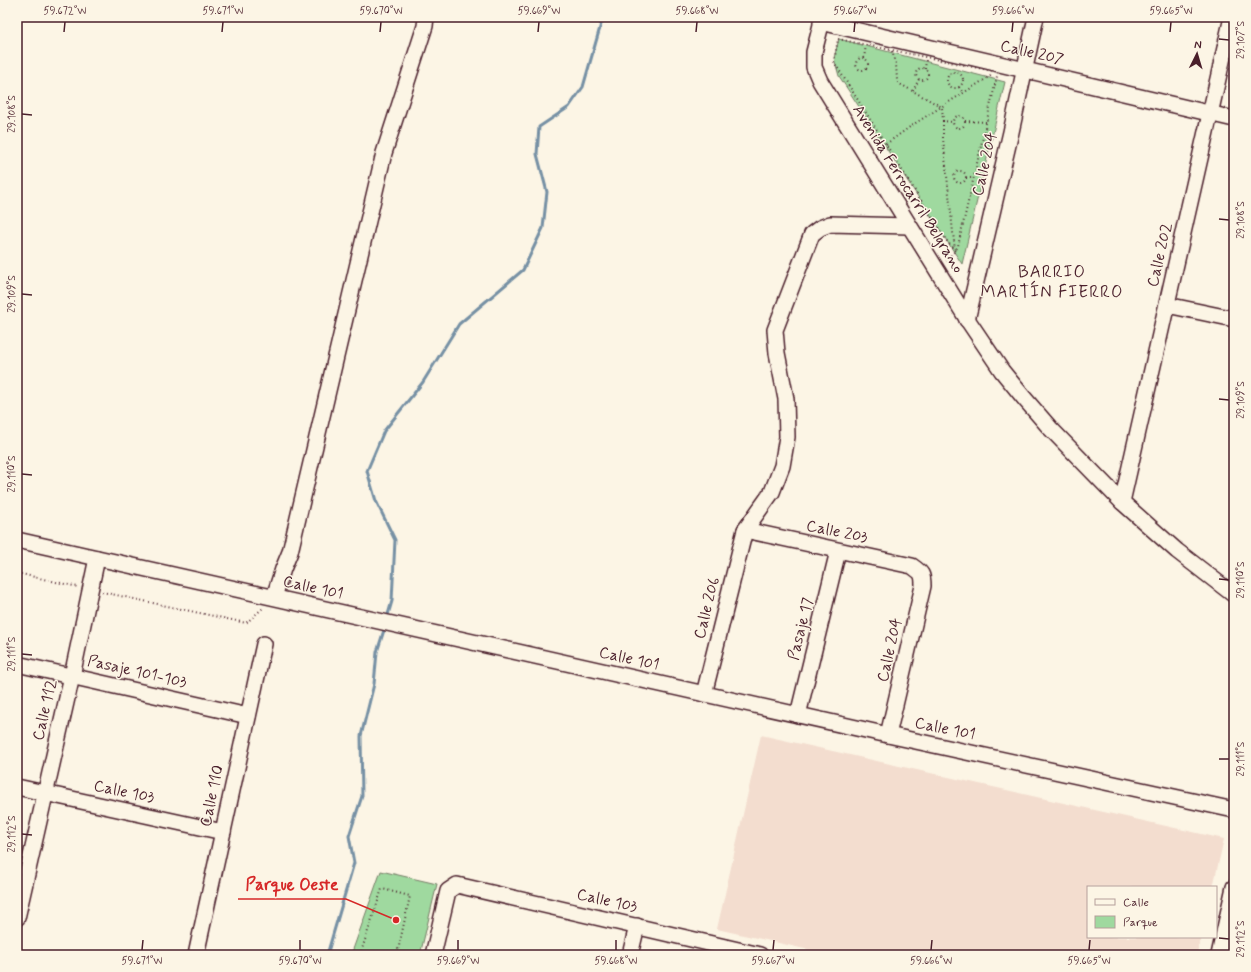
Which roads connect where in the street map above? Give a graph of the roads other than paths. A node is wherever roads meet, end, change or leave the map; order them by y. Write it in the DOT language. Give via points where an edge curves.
graph roads {
  1 [pos="426,17"];
  2 [pos="1036,17"];
  3 [pos="1232,17"];
  4 [pos="822,20"];
  5 [pos="1024,70"];
  6 [pos="1211,114"];
  7 [pos="1234,120"];
  8 [pos="909,226"];
  9 [pos="1167,305"];
  10 [pos="1234,319"];
  11 [pos="967,320"];
  12 [pos="1122,502"];
  13 [pos="745,530"];
  14 [pos="17,540"];
  15 [pos="838,551"];
  16 [pos="96,558"];
  17 [pos="921,572"];
  18 [pos="1234,595"];
  19 [pos="274,597"];
  20 [pos="264,644"];
  21 [pos="17,664"];
  22 [pos="72,676"];
  23 [pos="704,694"];
  24 [pos="798,715"];
  25 [pos="248,716"];
  26 [pos="888,735"];
  27 [pos="17,787"];
  28 [pos="44,793"];
  29 [pos="1234,810"];
  30 [pos="223,832"];
  31 [pos="1234,887"];
  32 [pos="17,918"];
  33 [pos="637,926"];
  34 [pos="196,955"];
  35 [pos="433,955"];
  36 [pos="630,955"];
  37 [pos="760,955"];
  38 [pos="1219,955"];
  1 -- 19 [label="street" via="384,152 297,525"];
  2 -- 5 [label="street, Calle 204"];
  3 -- 6 [label="street, Calle 202"];
  4 -- 5 [label="street, Calle 207"];
  4 -- 8 [label="street, Avenida Ferrocarril Belgrano" via="814,52 814,68"];
  5 -- 6 [label="street, Calle 207"];
  5 -- 11 [label="street, Calle 204"];
  6 -- 7 [label="street, Calle 207"];
  6 -- 9 [label="street, Calle 202"];
  8 -- 11 [label="street, Avenida Ferrocarril Belgrano"];
  8 -- 13 [label="street" via="830,224 812,234 775,330 786,399 787,437 782,466 772,492"];
  9 -- 10 [label="street"];
  9 -- 12 [label="street, Calle 202"];
  11 -- 12 [label="street, Avenida Ferrocarril Belgrano" via="1024,398"];
  12 -- 18 [label="street, Avenida Ferrocarril Belgrano" via="1177,551"];
  13 -- 15 [label="street, Calle 203"];
  13 -- 23 [label="street, Calle 206"];
  14 -- 16 [label="street, Calle 101"];
  15 -- 17 [label="street, Calle 203" via="912,566"];
  15 -- 24 [label="street, Pasaje 17"];
  16 -- 19 [label="street, Calle 101"];
  16 -- 22 [label="street, Calle 112"];
  17 -- 26 [label="street, Calle 204" via="923,586"];
  19 -- 23 [label="street, Calle 101"];
  20 -- 25 [label="street, Calle 110"];
  21 -- 22 [label="street, Pasaje 101-103"];
  22 -- 25 [label="street, Pasaje 101-103"];
  22 -- 28 [label="street, Calle 112"];
  23 -- 24 [label="street, Calle 101"];
  24 -- 26 [label="street, Calle 101"];
  25 -- 30 [label="street, Calle 110"];
  26 -- 29 [label="street, Calle 101"];
  27 -- 28 [label="street, Calle 103"];
  28 -- 30 [label="street, Calle 103"];
  28 -- 32 [label="street, Calle 112"];
  30 -- 34 [label="street, Calle 110"];
  31 -- 38 [label="street"];
  33 -- 35 [label="street, Calle 103" via="457,885 448,891"];
  33 -- 36 [label="street"];
  33 -- 37 [label="street, Calle 103"];
}
